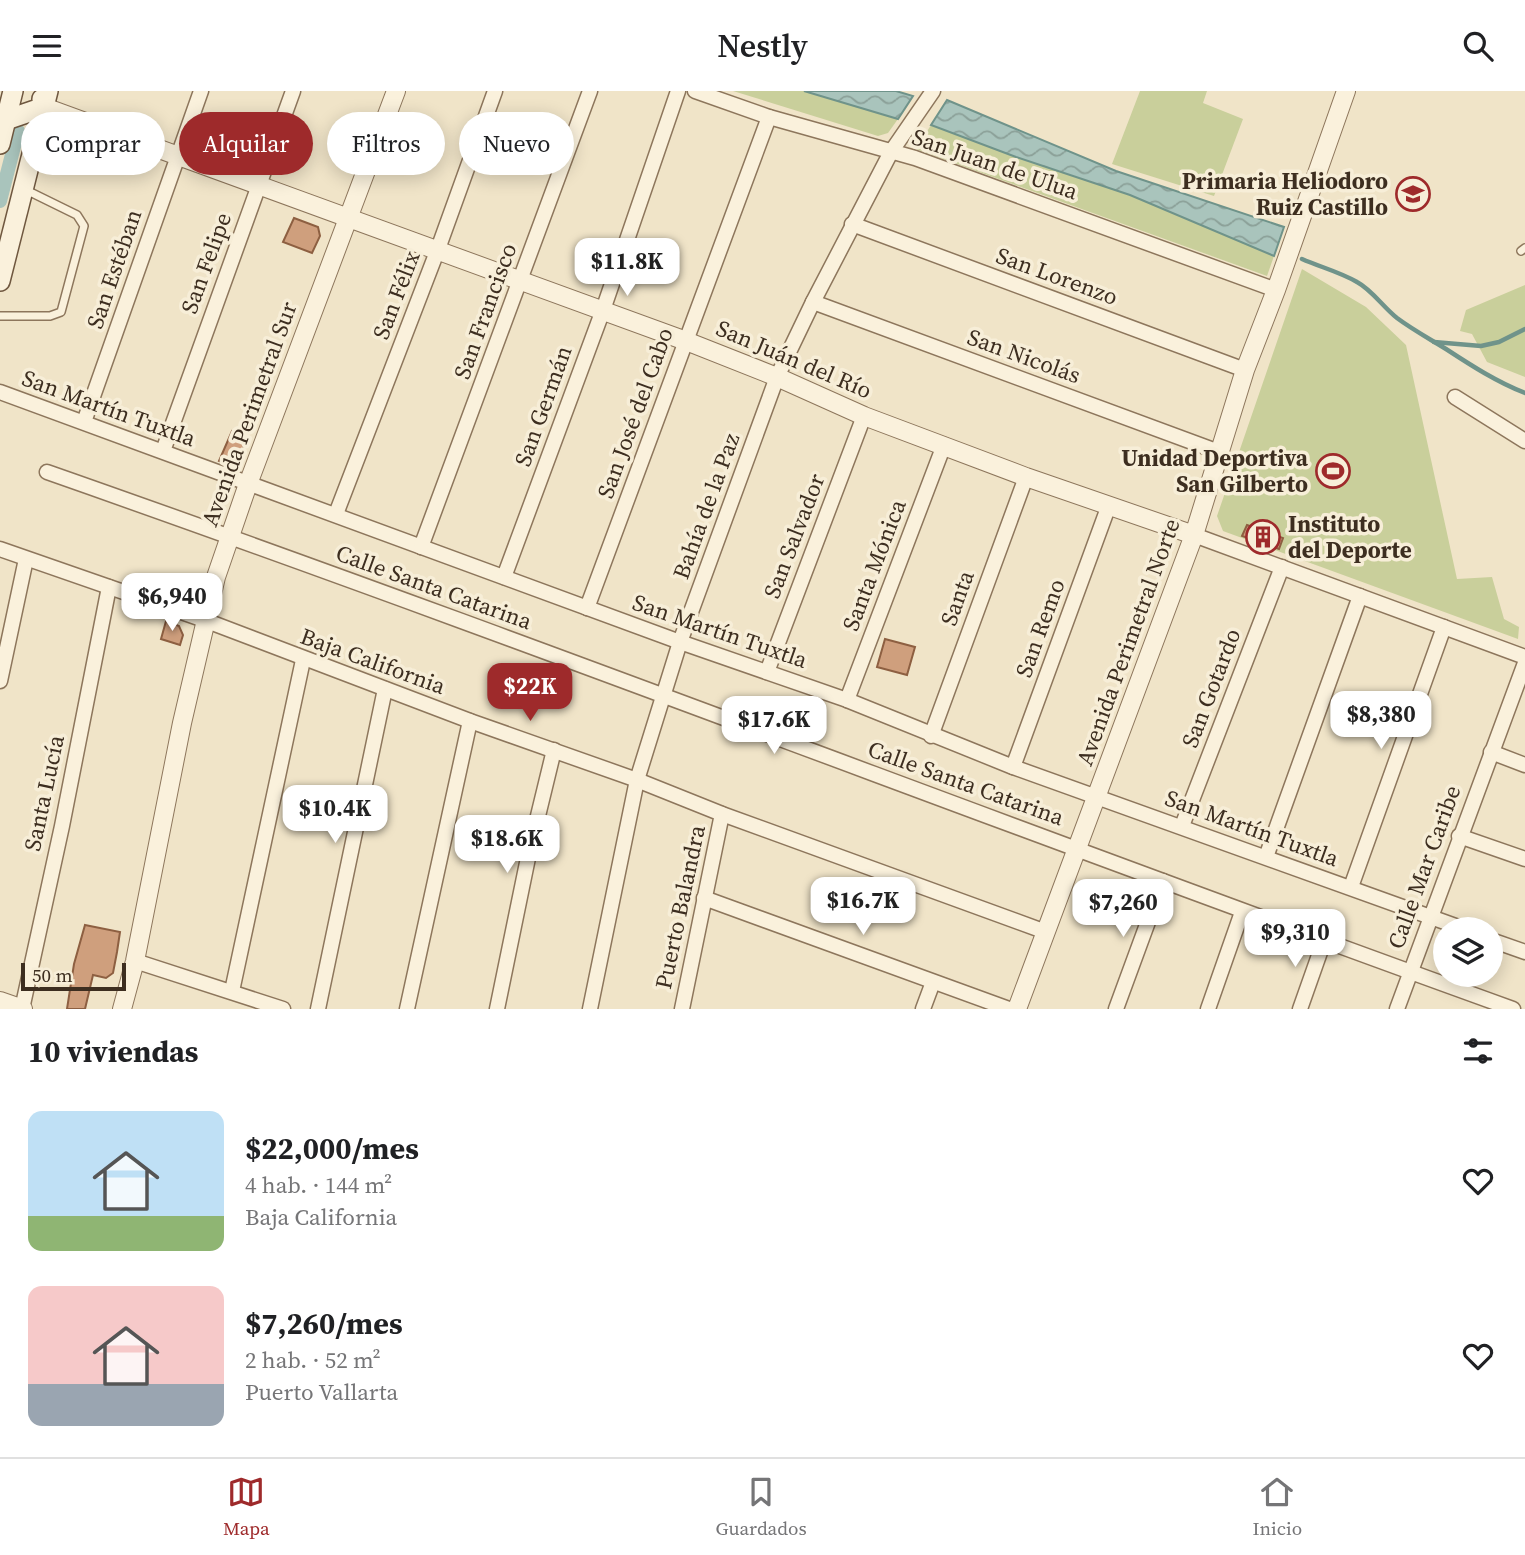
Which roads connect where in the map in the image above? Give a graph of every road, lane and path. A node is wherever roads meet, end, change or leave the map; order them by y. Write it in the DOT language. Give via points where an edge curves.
graph roads {
  1 [pos="13,91"];
  2 [pos="201,91"];
  3 [pos="293,91"];
  4 [pos="396,91"];
  5 [pos="495,91"];
  6 [pos="590,91"];
  7 [pos="678,91"];
  8 [pos="695,91"];
  9 [pos="933,91"];
  10 [pos="1346,91"];
  11 [pos="44,96"];
  12 [pos="769,117"];
  13 [pos="6,120"];
  14 [pos="0,144"];
  15 [pos="891,152"];
  16 [pos="178,156"];
  17 [pos="257,186"];
  18 [pos="23,189"];
  19 [pos="349,218"];
  20 [pos="852,224"];
  21 [pos="438,249"];
  22 [pos="0,281"];
  23 [pos="521,281"];
  24 [pos="1276,290"];
  25 [pos="813,302"];
  26 [pos="603,310"];
  27 [pos="0,316"];
  28 [pos="686,341"];
  29 [pos="1245,370"];
  30 [pos="777,377"];
  31 [pos="0,392"];
  32 [pos="1455,397"];
  33 [pos="864,416"];
  34 [pos="83,422"];
  35 [pos="1525,441"];
  36 [pos="944,445"];
  37 [pos="163,451"];
  38 [pos="1219,452"];
  39 [pos="47,472"];
  40 [pos="1026,477"];
  41 [pos="248,484"];
  42 [pos="1109,505"];
  43 [pos="336,514"];
  44 [pos="1194,535"];
  45 [pos="230,537"];
  46 [pos="421,547"];
  47 [pos="0,549"];
  48 [pos="26,559"];
  49 [pos="1282,566"];
  50 [pos="504,577"];
  51 [pos="109,587"];
  52 [pos="1360,596"];
  53 [pos="587,608"];
  54 [pos="206,621"];
  55 [pos="1444,627"];
  56 [pos="680,642"];
  57 [pos="303,660"];
  58 [pos="1524,664"];
  59 [pos="767,672"];
  60 [pos="0,681"];
  61 [pos="385,689"];
  62 [pos="663,696"];
  63 [pos="847,700"];
  64 [pos="470,721"];
  65 [pos="931,736"];
  66 [pos="554,750"];
  67 [pos="1491,752"];
  68 [pos="1525,765"];
  69 [pos="1013,767"];
  70 [pos="637,780"];
  71 [pos="1098,797"];
  72 [pos="722,814"];
  73 [pos="1182,826"];
  74 [pos="1460,836"];
  75 [pos="1078,848"];
  76 [pos="1266,857"];
  77 [pos="1525,859"];
  78 [pos="1163,881"];
  79 [pos="1351,887"];
  80 [pos="704,898"];
  81 [pos="1242,912"];
  82 [pos="1431,917"];
  83 [pos="1046,932"];
  84 [pos="1324,941"];
  85 [pos="1503,945"];
  86 [pos="1525,953"];
  87 [pos="135,961"];
  88 [pos="1410,972"];
  89 [pos="933,982"];
  90 [pos="232,991"];
  91 [pos="0,1001"];
  92 [pos="22,1009"];
  93 [pos="122,1009"];
  94 [pos="283,1009"];
  95 [pos="318,1009"];
  96 [pos="407,1009"];
  97 [pos="497,1009"];
  98 [pos="590,1009"];
  99 [pos="682,1009"];
  100 [pos="923,1009"];
  101 [pos="1009,1009"];
  102 [pos="1017,1009"];
  103 [pos="1116,1009"];
  104 [pos="1208,1009"];
  105 [pos="1300,1009"];
  106 [pos="1397,1009"];
  107 [pos="1513,1009"];
  1 -- 13 [label="main road"];
  2 -- 16 [label="street, San Estéban"];
  3 -- 17 [label="street, San Felipe"];
  4 -- 19 [label="street, Avenida Perimetral Sur"];
  5 -- 21 [label="street, San Félix"];
  6 -- 23 [label="street, San Francisco"];
  7 -- 26 [label="street, San Germán"];
  8 -- 12 [label="street, San Juan de Ulua"];
  9 -- 15 [label="street, Bahía de la Paz"];
  10 -- 24 [label="street, Avenida Perimetral Norte"];
  11 -- 13 [label="main road"];
  11 -- 16 [label="street, San Juán del Río"];
  11 -- 18 [label="main road"];
  12 -- 15 [label="street, San Juan de Ulua"];
  12 -- 28 [label="street, San José del Cabo"];
  13 -- 14 [label="main road"];
  15 -- 20 [label="street, Bahía de la Paz"];
  15 -- 24 [label="street, San Juan de Ulua"];
  16 -- 17 [label="street, San Juán del Río"];
  16 -- 34 [label="street, San Estéban"];
  17 -- 19 [label="street, San Juán del Río"];
  17 -- 37 [label="street, San Felipe"];
  18 -- 22 [label="main road"];
  18 -- 27 [label="lane" via="77,215 84,226 61,312"];
  19 -- 21 [label="street, San Juán del Río"];
  19 -- 41 [label="street, Avenida Perimetral Sur"];
  20 -- 25 [label="street, Bahía de la Paz"];
  20 -- 29 [label="street, San Lorenzo"];
  21 -- 23 [label="street, San Juán del Río"];
  21 -- 43 [label="street, San Félix"];
  23 -- 26 [label="street, San Juán del Río"];
  23 -- 46 [label="street, San Francisco"];
  24 -- 29 [label="street, Avenida Perimetral Norte"];
  25 -- 30 [label="street, Bahía de la Paz"];
  25 -- 38 [label="street, San Nicolás"];
  26 -- 28 [label="street, San Juán del Río"];
  26 -- 50 [label="street, San Germán"];
  28 -- 30 [label="street, San Juán del Río"];
  28 -- 53 [label="street, San José del Cabo"];
  29 -- 38 [label="street, Avenida Perimetral Norte"];
  30 -- 33 [label="street, San Juán del Río"];
  30 -- 56 [label="street, Bahía de la Paz"];
  31 -- 34 [label="street, San Martín Tuxtla"];
  32 -- 35 [label="street"];
  33 -- 36 [label="street, San Juán del Río"];
  33 -- 59 [label="street, San Salvador"];
  34 -- 37 [label="street, San Martín Tuxtla"];
  36 -- 40 [label="street, San Juán del Río"];
  36 -- 63 [label="street, Santa Mónica"];
  37 -- 41 [label="street, San Martín Tuxtla"];
  38 -- 44 [label="street, Avenida Perimetral Norte"];
  39 -- 45 [label="street, Calle Santa Catarina"];
  40 -- 42 [label="street, San Juán del Río"];
  40 -- 65 [label="street, Santa"];
  41 -- 43 [label="street, San Martín Tuxtla"];
  41 -- 45 [label="street, Avenida Perimetral Sur"];
  42 -- 44 [label="street, San Juán del Río"];
  42 -- 69 [label="street, San Remo"];
  43 -- 46 [label="street, San Martín Tuxtla"];
  44 -- 49 [label="street, San Juán del Río"];
  44 -- 71 [label="street, Avenida Perimetral Norte"];
  45 -- 54 [label="street, Avenida Perimetral Sur"];
  45 -- 62 [label="street, Calle Santa Catarina"];
  46 -- 50 [label="street, San Martín Tuxtla"];
  47 -- 48 [label="street, Baja California"];
  48 -- 51 [label="street, Baja California"];
  48 -- 60 [label="street"];
  49 -- 52 [label="street, San Juán del Río"];
  49 -- 73 [label="street, San Gotardo"];
  50 -- 53 [label="street, San Martín Tuxtla"];
  51 -- 54 [label="street, Baja California"];
  51 -- 92 [label="street, Santa Lucía"];
  52 -- 55 [label="street, San Juán del Río"];
  52 -- 76 [label="street"];
  53 -- 56 [label="street, San Martín Tuxtla"];
  54 -- 57 [label="street, Baja California"];
  54 -- 87 [label="street, Avenida Perimetral Sur"];
  55 -- 58 [label="street, San Juán del Río"];
  55 -- 79 [label="street"];
  56 -- 59 [label="street, San Martín Tuxtla"];
  56 -- 62 [label="street, Bahía de la Paz"];
  57 -- 61 [label="street, Baja California"];
  57 -- 90 [label="street"];
  58 -- 67 [label="street, Calle Mar Caribe"];
  59 -- 63 [label="street, San Martín Tuxtla"];
  61 -- 64 [label="street, Baja California"];
  61 -- 95 [label="street"];
  62 -- 70 [label="street, Bahía de la Paz"];
  62 -- 75 [label="street, Calle Santa Catarina"];
  63 -- 65 [label="street, San Martín Tuxtla"];
  64 -- 66 [label="street, Baja California"];
  64 -- 96 [label="street"];
  65 -- 69 [label="street, San Martín Tuxtla"];
  66 -- 70 [label="street, Baja California"];
  66 -- 97 [label="street"];
  67 -- 68 [label="street"];
  67 -- 74 [label="street, Calle Mar Caribe"];
  69 -- 71 [label="street, San Martín Tuxtla"];
  70 -- 72 [label="street, Baja California"];
  70 -- 98 [label="street, Bahía de la Paz"];
  71 -- 73 [label="street, San Martín Tuxtla"];
  71 -- 75 [label="street, Avenida Perimetral Norte"];
  72 -- 80 [label="street, Puerto Balandra"];
  72 -- 83 [label="street, Baja California"];
  73 -- 76 [label="street, San Martín Tuxtla"];
  74 -- 77 [label="street"];
  74 -- 82 [label="street, Calle Mar Caribe"];
  75 -- 78 [label="street, Calle Santa Catarina"];
  75 -- 83 [label="street, Avenida Perimetral Norte"];
  76 -- 79 [label="street, San Martín Tuxtla"];
  78 -- 81 [label="street, Calle Santa Catarina"];
  78 -- 103 [label="street"];
  79 -- 82 [label="street, San Martín Tuxtla"];
  80 -- 89 [label="street"];
  80 -- 99 [label="street, Puerto Balandra"];
  81 -- 84 [label="street, Calle Santa Catarina"];
  81 -- 104 [label="street"];
  82 -- 88 [label="street, Calle Mar Caribe"];
  83 -- 102 [label="street, Avenida Perimetral Norte"];
  84 -- 88 [label="street, Calle Santa Catarina"];
  84 -- 105 [label="street"];
  85 -- 86 [label="street"];
  87 -- 90 [label="street"];
  87 -- 93 [label="street, Avenida Perimetral Sur"];
  88 -- 106 [label="street, Calle Mar Caribe"];
  88 -- 107 [label="street, Calle Santa Catarina"];
  89 -- 100 [label="street"];
  89 -- 101 [label="street"];
  90 -- 94 [label="street"];
  91 -- 92 [label="street"];
}
